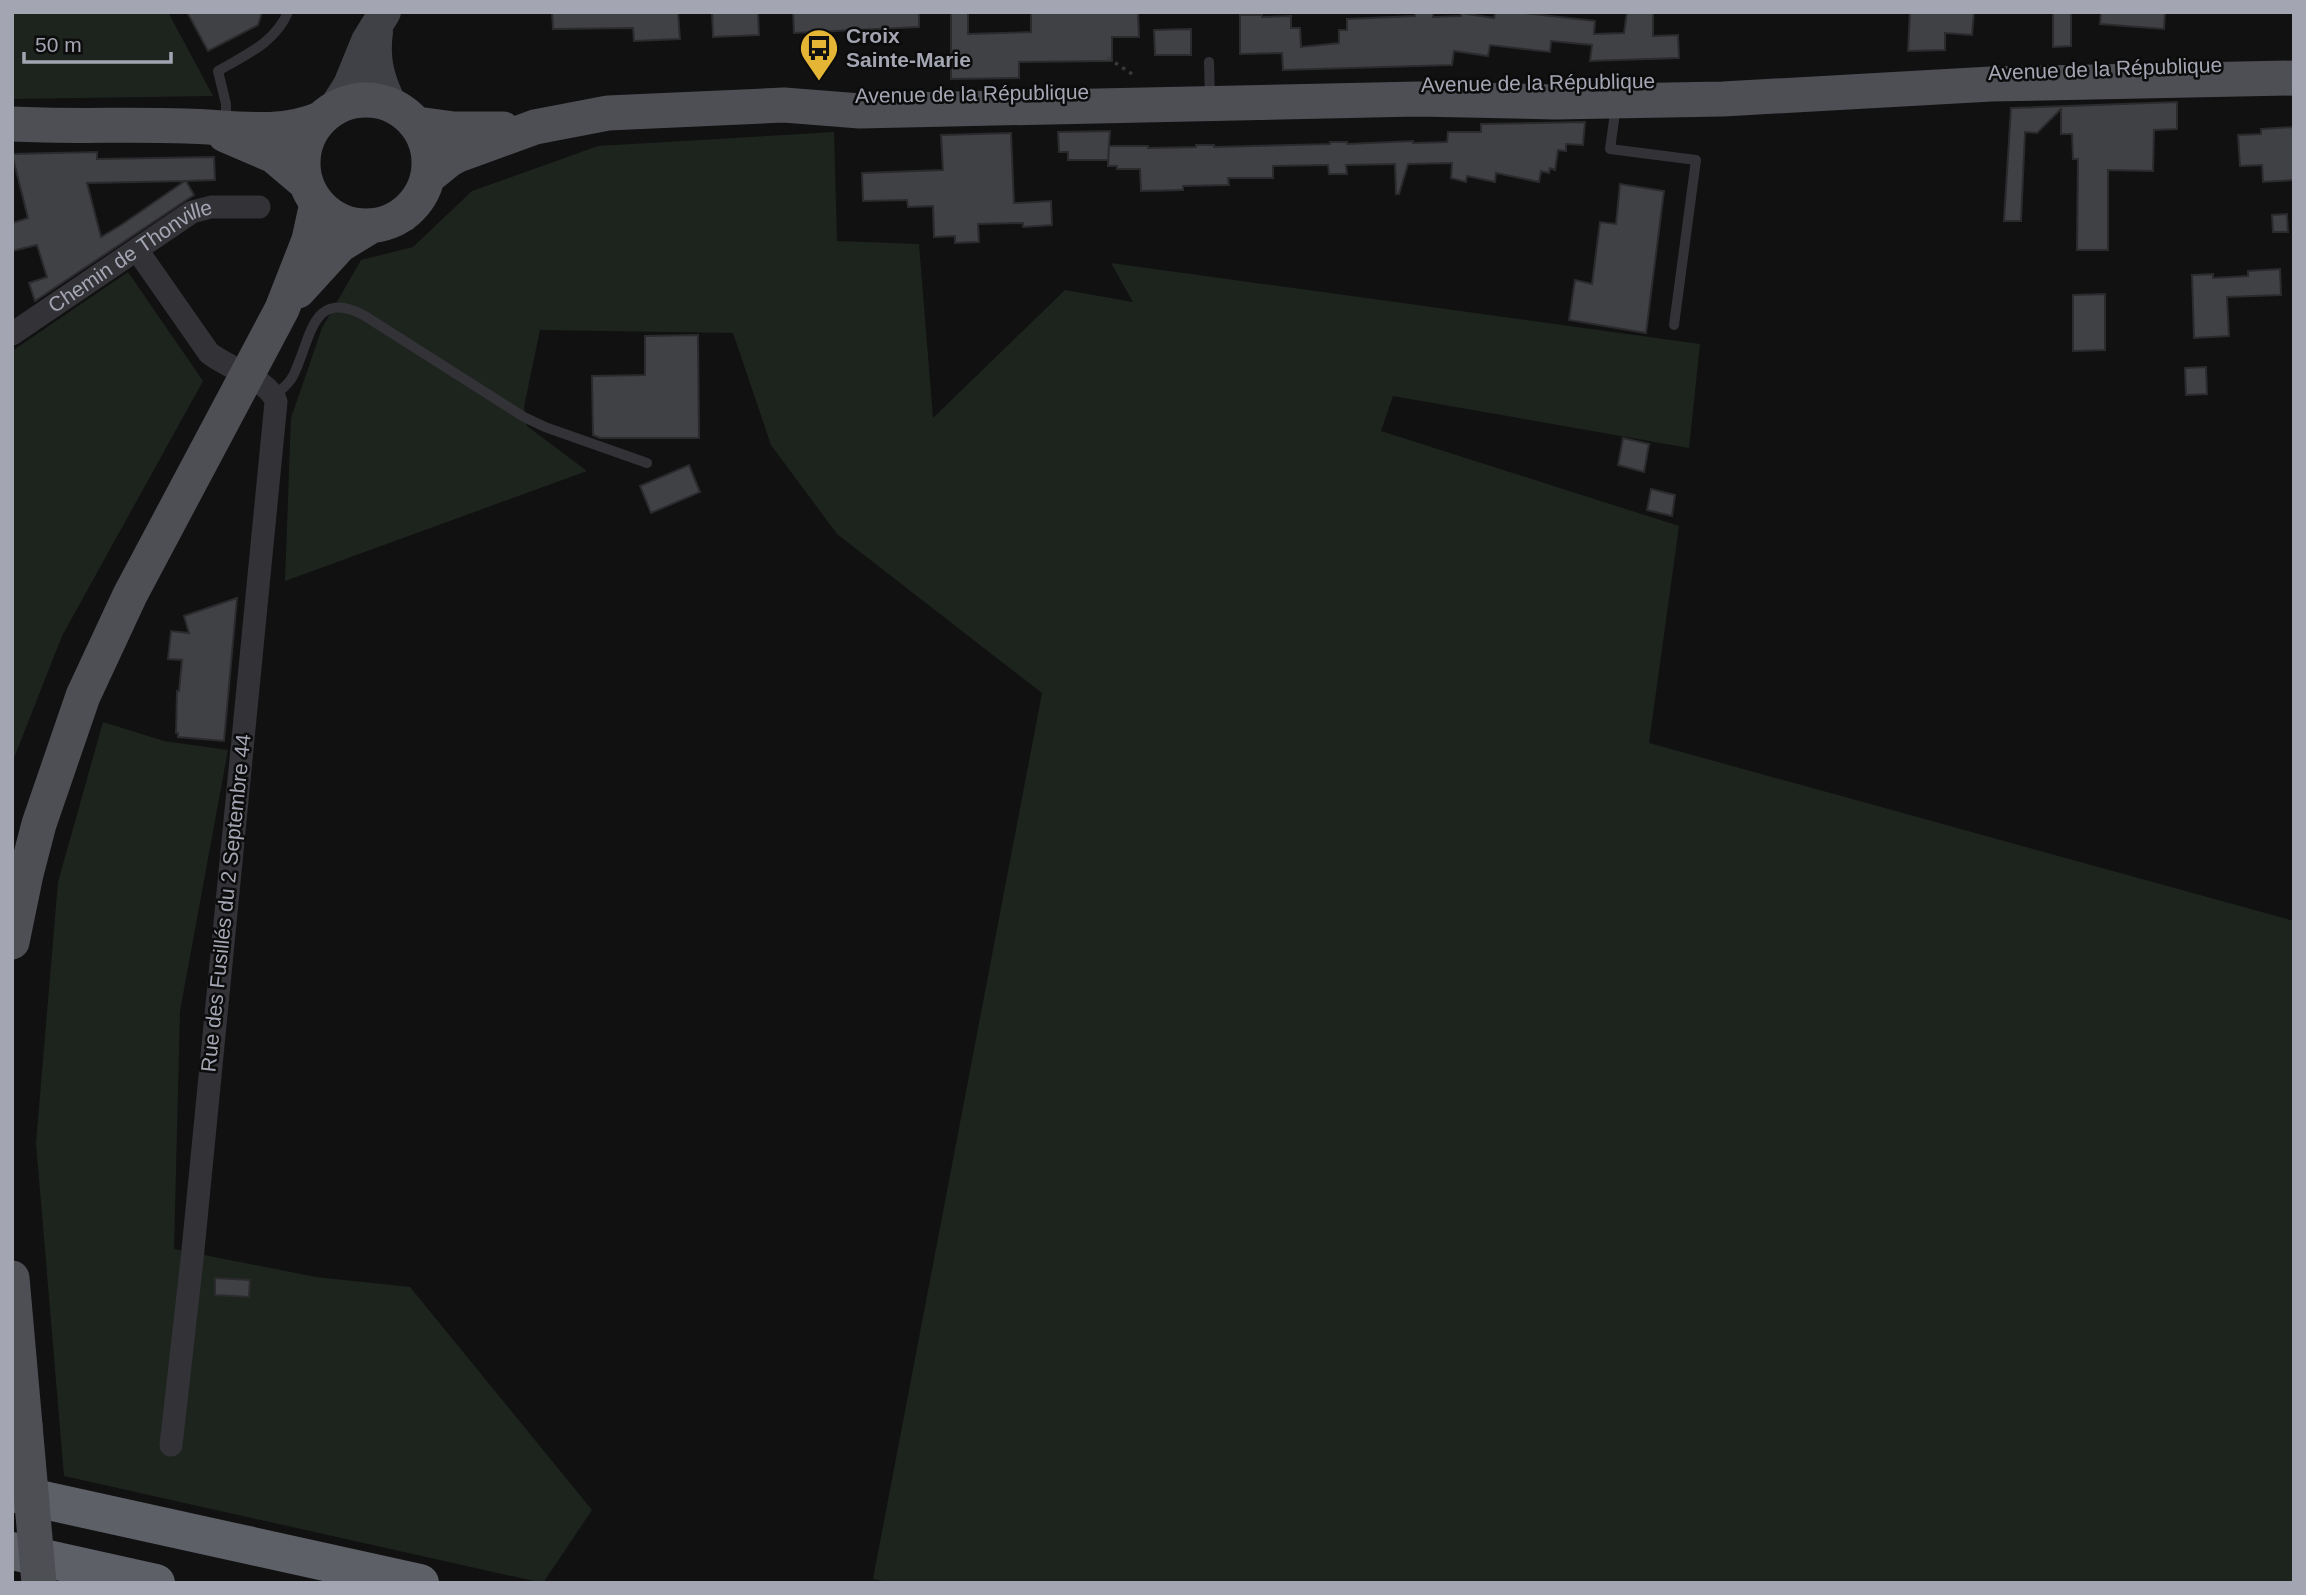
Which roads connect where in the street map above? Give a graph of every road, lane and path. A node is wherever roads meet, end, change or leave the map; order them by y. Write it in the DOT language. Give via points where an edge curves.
graph roads {
  1 [pos="288,12"];
  2 [pos="382,18"];
  3 [pos="1108,58"];
  4 [pos="2294,64"];
  5 [pos="1132,74"];
  6 [pos="2294,78"];
  7 [pos="1615,91"];
  8 [pos="328,113"];
  9 [pos="404,114"];
  10 [pos="12,124"];
  11 [pos="74,127"];
  12 [pos="214,127"];
  13 [pos="535,127"];
  14 [pos="12,132"];
  15 [pos="432,189"];
  16 [pos="312,193"];
  17 [pos="259,206"];
  18 [pos="380,232"];
  19 [pos="137,250"];
  20 [pos="282,309"];
  21 [pos="1674,325"];
  22 [pos="12,334"];
  23 [pos="246,376"];
  24 [pos="274,396"];
  25 [pos="647,463"];
  26 [pos="13,937"];
  27 [pos="12,1278"];
  28 [pos="171,1445"];
  29 [pos="12,1493"];
  30 [pos="12,1505"];
  31 [pos="12,1550"];
  32 [pos="20,1583"];
  33 [pos="39,1583"];
  34 [pos="156,1583"];
  35 [pos="420,1583"];
  1 -- 12 [label="lane" via="266,43 218,71 226,104"];
  2 -- 8 [label="main road" via="361,52 349,85"];
  2 -- 9 [label="main road" via="377,76"];
  3 -- 5 [label="path"];
  4 -- 7 [label="main road, Avenue de la République"];
  6 -- 7 [label="main road, Avenue de la République" via="1991,84 1746,99"];
  7 -- 13 [label="main road, Avenue de la République" via="1555,102 1418,99 1210,85 860,111 784,105 631,111"];
  7 -- 21 [label="lane" via="1610,149 1696,160"];
  8 -- 9 [label="main road" via="351,101 367,99"];
  8 -- 12 [label="main road" via="307,125 286,129"];
  8 -- 16 [label="main road" via="311,131 304,153 303,168"];
  9 -- 13 [label="main road, Avenue de la République" via="454,129"];
  9 -- 15 [label="main road" via="427,145"];
  10 -- 11 [label="main road"];
  11 -- 12 [label="main road"];
  11 -- 14 [label="main road"];
  12 -- 16 [label="main road" via="274,156"];
  13 -- 15 [label="main road, Avenue de la République" via="449,160"];
  15 -- 18 [label="main road"];
  15 -- 18 [label="path" via="430,210 415,226"];
  16 -- 18 [label="main road" via="328,213"];
  16 -- 20 [label="main road" via="312,230"];
  17 -- 19 [label="street, Chemin de Thonville" via="192,212"];
  18 -- 20 [label="main road" via="346,239"];
  19 -- 22 [label="street, Chemin de Thonville"];
  19 -- 23 [label="street" via="203,346"];
  20 -- 23 [label="main road"];
  23 -- 24 [label="street"];
  23 -- 26 [label="main road" via="130,595 83,696 39,824"];
  24 -- 25 [label="lane" via="292,377 317,319 327,309 340,307 355,310 524,417"];
  24 -- 28 [label="street, Rue des Fusillés du 2 Septembre 44"];
  27 -- 33 [label="main road, bridge"];
  29 -- 35 [label="highway"];
  30 -- 32 [label="main road"];
  31 -- 34 [label="highway"];
}
